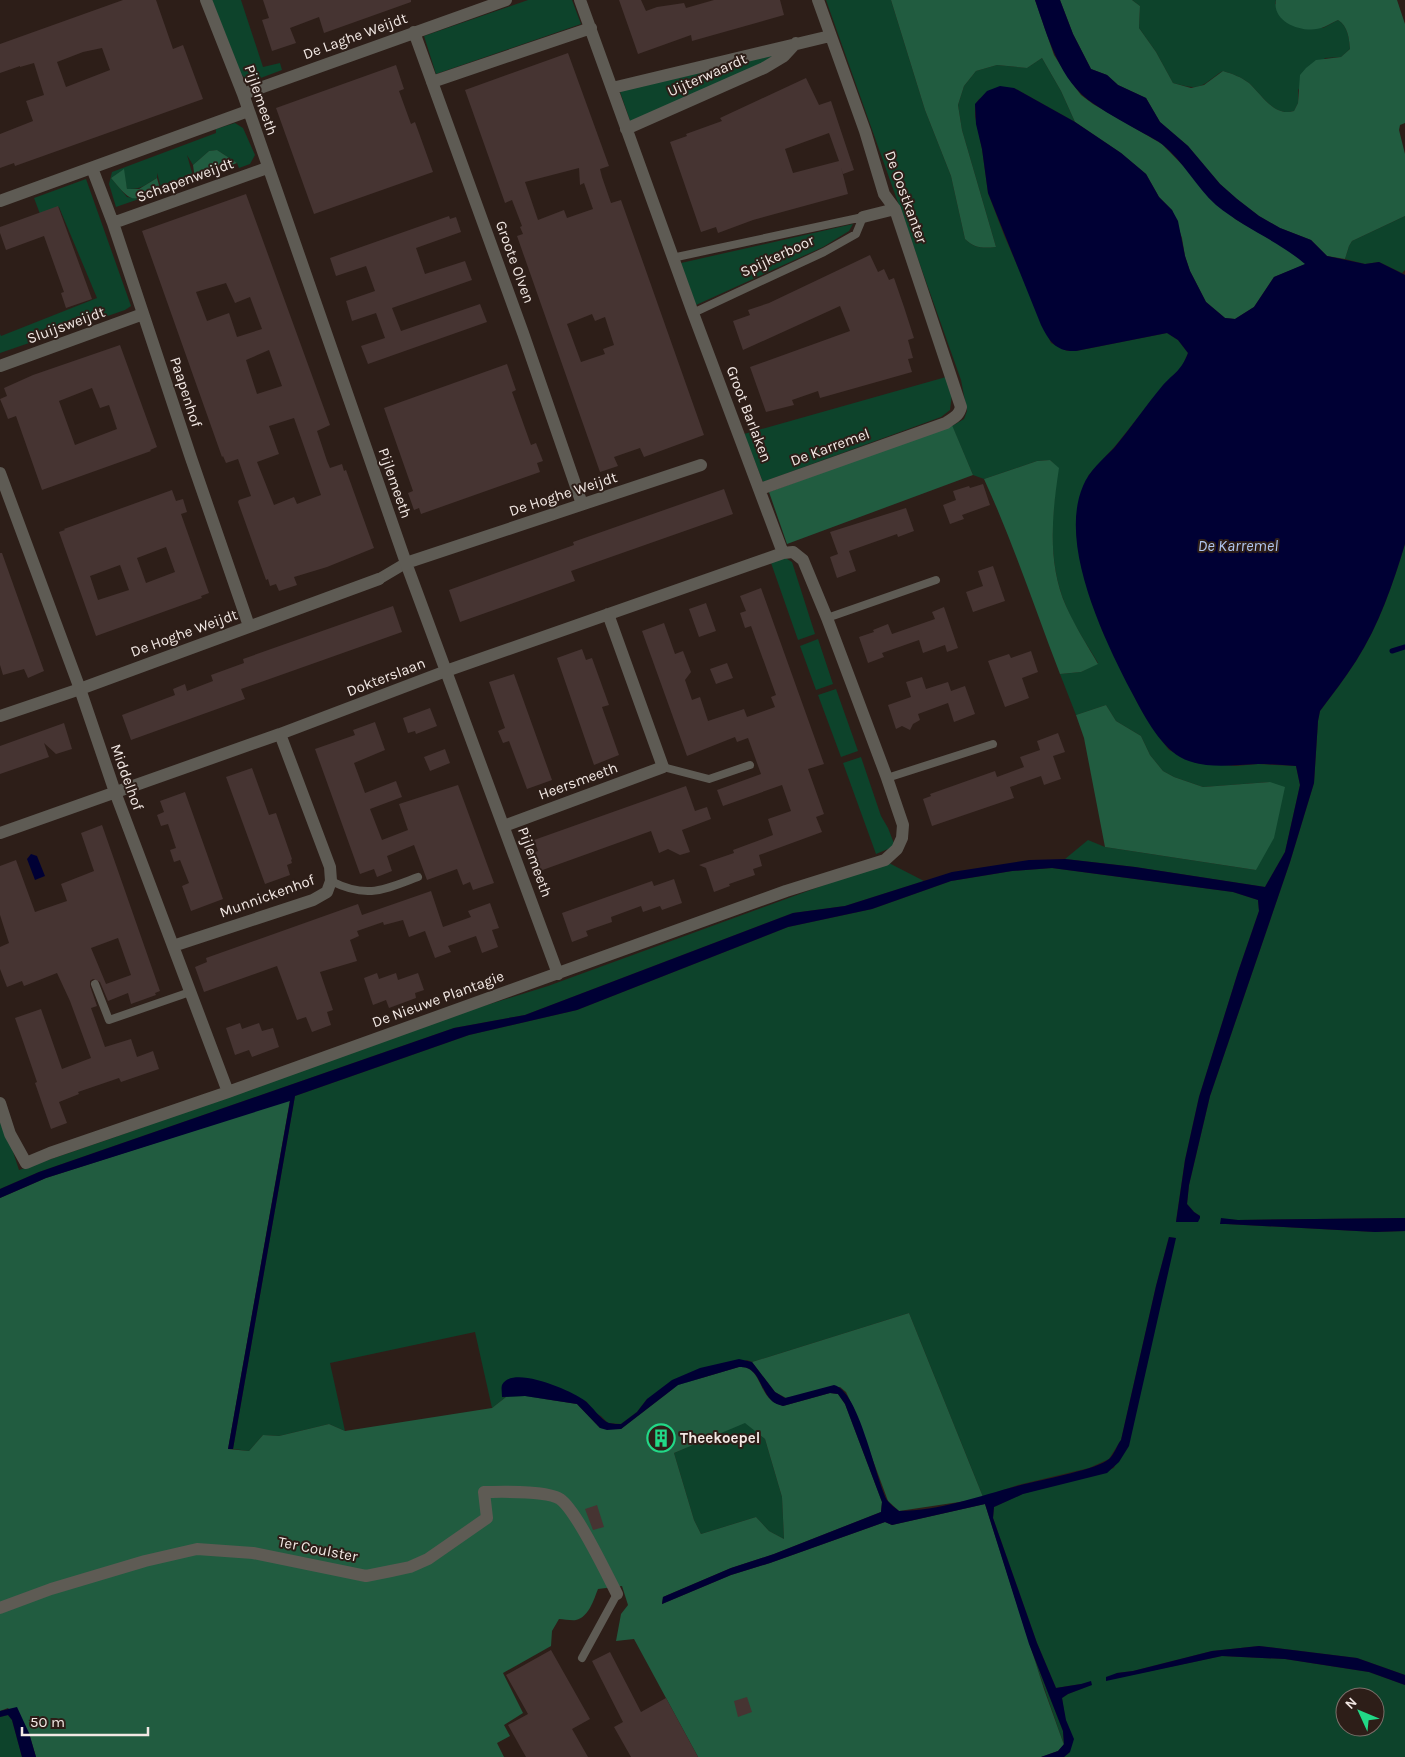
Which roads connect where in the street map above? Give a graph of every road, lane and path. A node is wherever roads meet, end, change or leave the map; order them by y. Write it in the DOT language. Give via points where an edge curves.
graph roads {
  1 [pos="206,0"];
  2 [pos="506,0"];
  3 [pos="580,0"];
  4 [pos="818,0"];
  5 [pos="591,28"];
  6 [pos="414,32"];
  7 [pos="830,36"];
  8 [pos="796,43"];
  9 [pos="432,82"];
  10 [pos="612,88"];
  11 [pos="242,94"];
  12 [pos="248,111"];
  13 [pos="626,129"];
  14 [pos="92,168"];
  15 [pos="267,168"];
  16 [pos="0,201"];
  17 [pos="895,209"];
  18 [pos="863,217"];
  19 [pos="113,223"];
  20 [pos="672,258"];
  21 [pos="693,313"];
  22 [pos="144,314"];
  23 [pos="0,366"];
  24 [pos="961,407"];
  25 [pos="701,465"];
  26 [pos="0,473"];
  27 [pos="760,489"];
  28 [pos="582,504"];
  29 [pos="783,552"];
  30 [pos="406,564"];
  31 [pos="379,579"];
  32 [pos="936,580"];
  33 [pos="608,614"];
  34 [pos="827,618"];
  35 [pos="250,626"];
  36 [pos="446,671"];
  37 [pos="80,689"];
  38 [pos="0,716"];
  39 [pos="280,734"];
  40 [pos="993,744"];
  41 [pos="750,765"];
  42 [pos="663,767"];
  43 [pos="887,778"];
  44 [pos="115,792"];
  45 [pos="504,826"];
  46 [pos="0,833"];
  47 [pos="418,877"];
  48 [pos="331,881"];
  49 [pos="173,946"];
  50 [pos="558,974"];
  51 [pos="95,984"];
  52 [pos="190,992"];
  53 [pos="228,1092"];
  54 [pos="0,1103"];
  55 [pos="617,1594"];
  56 [pos="0,1608"];
  57 [pos="582,1658"];
  1 -- 11 [label="street, Pijlemeeth"];
  2 -- 6 [label="street, De Laghe Weijdt"];
  3 -- 5 [label="street, Groot Barlaken"];
  4 -- 7 [label="street, De Oostkanter"];
  5 -- 9 [label="street"];
  5 -- 10 [label="street, Groot Barlaken"];
  6 -- 9 [label="street, Groote Olven"];
  6 -- 11 [label="street, De Laghe Weijdt"];
  7 -- 8 [label="street, Uijterwaardt"];
  7 -- 17 [label="street, De Oostkanter" via="866,131 884,194"];
  8 -- 10 [label="street, Uijterwaardt"];
  8 -- 13 [label="street, Uijterwaardt" via="784,56 764,68"];
  9 -- 28 [label="street, Groote Olven"];
  10 -- 13 [label="street, Groot Barlaken"];
  11 -- 12 [label="street, Pijlemeeth"];
  12 -- 14 [label="street"];
  12 -- 15 [label="street, Pijlemeeth"];
  13 -- 20 [label="street, Groot Barlaken"];
  14 -- 16 [label="street"];
  14 -- 19 [label="street, Paapenhof"];
  15 -- 19 [label="street, Schapenweijdt"];
  15 -- 30 [label="street, Pijlemeeth"];
  17 -- 18 [label="street, Spijkerboor"];
  17 -- 24 [label="street, De Oostkanter"];
  18 -- 20 [label="lane, Spijkerboor"];
  18 -- 21 [label="lane, Spijkerboor" via="856,234"];
  19 -- 22 [label="street, Paapenhof"];
  20 -- 21 [label="street, Groot Barlaken"];
  21 -- 27 [label="street, Groot Barlaken"];
  22 -- 23 [label="street, Sluijsweijdt"];
  22 -- 35 [label="street, Paapenhof"];
  24 -- 27 [label="street, De Karremel" via="957,416 946,423"];
  25 -- 28 [label="street, De Hoghe Weijdt"];
  26 -- 37 [label="street, Middelhof"];
  27 -- 29 [label="street, Groot Barlaken"];
  28 -- 30 [label="street, De Hoghe Weijdt"];
  29 -- 33 [label="street, Dokterslaan"];
  29 -- 34 [label="street" via="794,552 803,560"];
  30 -- 31 [label="street"];
  30 -- 36 [label="street, Pijlemeeth"];
  31 -- 35 [label="street, De Hoghe Weijdt"];
  32 -- 34 [label="lane"];
  33 -- 36 [label="street, Dokterslaan"];
  33 -- 42 [label="street"];
  34 -- 43 [label="street"];
  35 -- 37 [label="street, De Hoghe Weijdt"];
  36 -- 39 [label="street, Dokterslaan"];
  36 -- 45 [label="street, Pijlemeeth"];
  37 -- 38 [label="street, De Hoghe Weijdt"];
  37 -- 44 [label="street, Middelhof"];
  39 -- 44 [label="street, Dokterslaan"];
  39 -- 48 [label="street, Munnickenhof" via="330,867"];
  40 -- 43 [label="lane"];
  41 -- 42 [label="lane" via="709,779"];
  42 -- 45 [label="street, Heersmeeth"];
  43 -- 50 [label="street, De Nieuwe Plantagie" via="903,825 897,849 885,860 786,891"];
  44 -- 46 [label="street, Dokterslaan"];
  44 -- 49 [label="street, Middelhof"];
  45 -- 50 [label="street, Pijlemeeth"];
  47 -- 48 [label="lane" via="377,892 344,887"];
  48 -- 49 [label="street, Munnickenhof" via="327,892 312,900"];
  49 -- 52 [label="street, Middelhof"];
  50 -- 53 [label="street, De Nieuwe Plantagie"];
  51 -- 52 [label="lane" via="109,1020"];
  52 -- 53 [label="street, Middelhof"];
  53 -- 54 [label="street, De Nieuwe Plantagie" via="26,1163 10,1134"];
  55 -- 56 [label="street, Ter Coulster" via="570,1510 559,1498 529,1492 484,1492 487,1518 428,1559 410,1567 366,1576 253,1553 197,1549 51,1589"];
  55 -- 57 [label="lane, Ter Coulster"];
}
